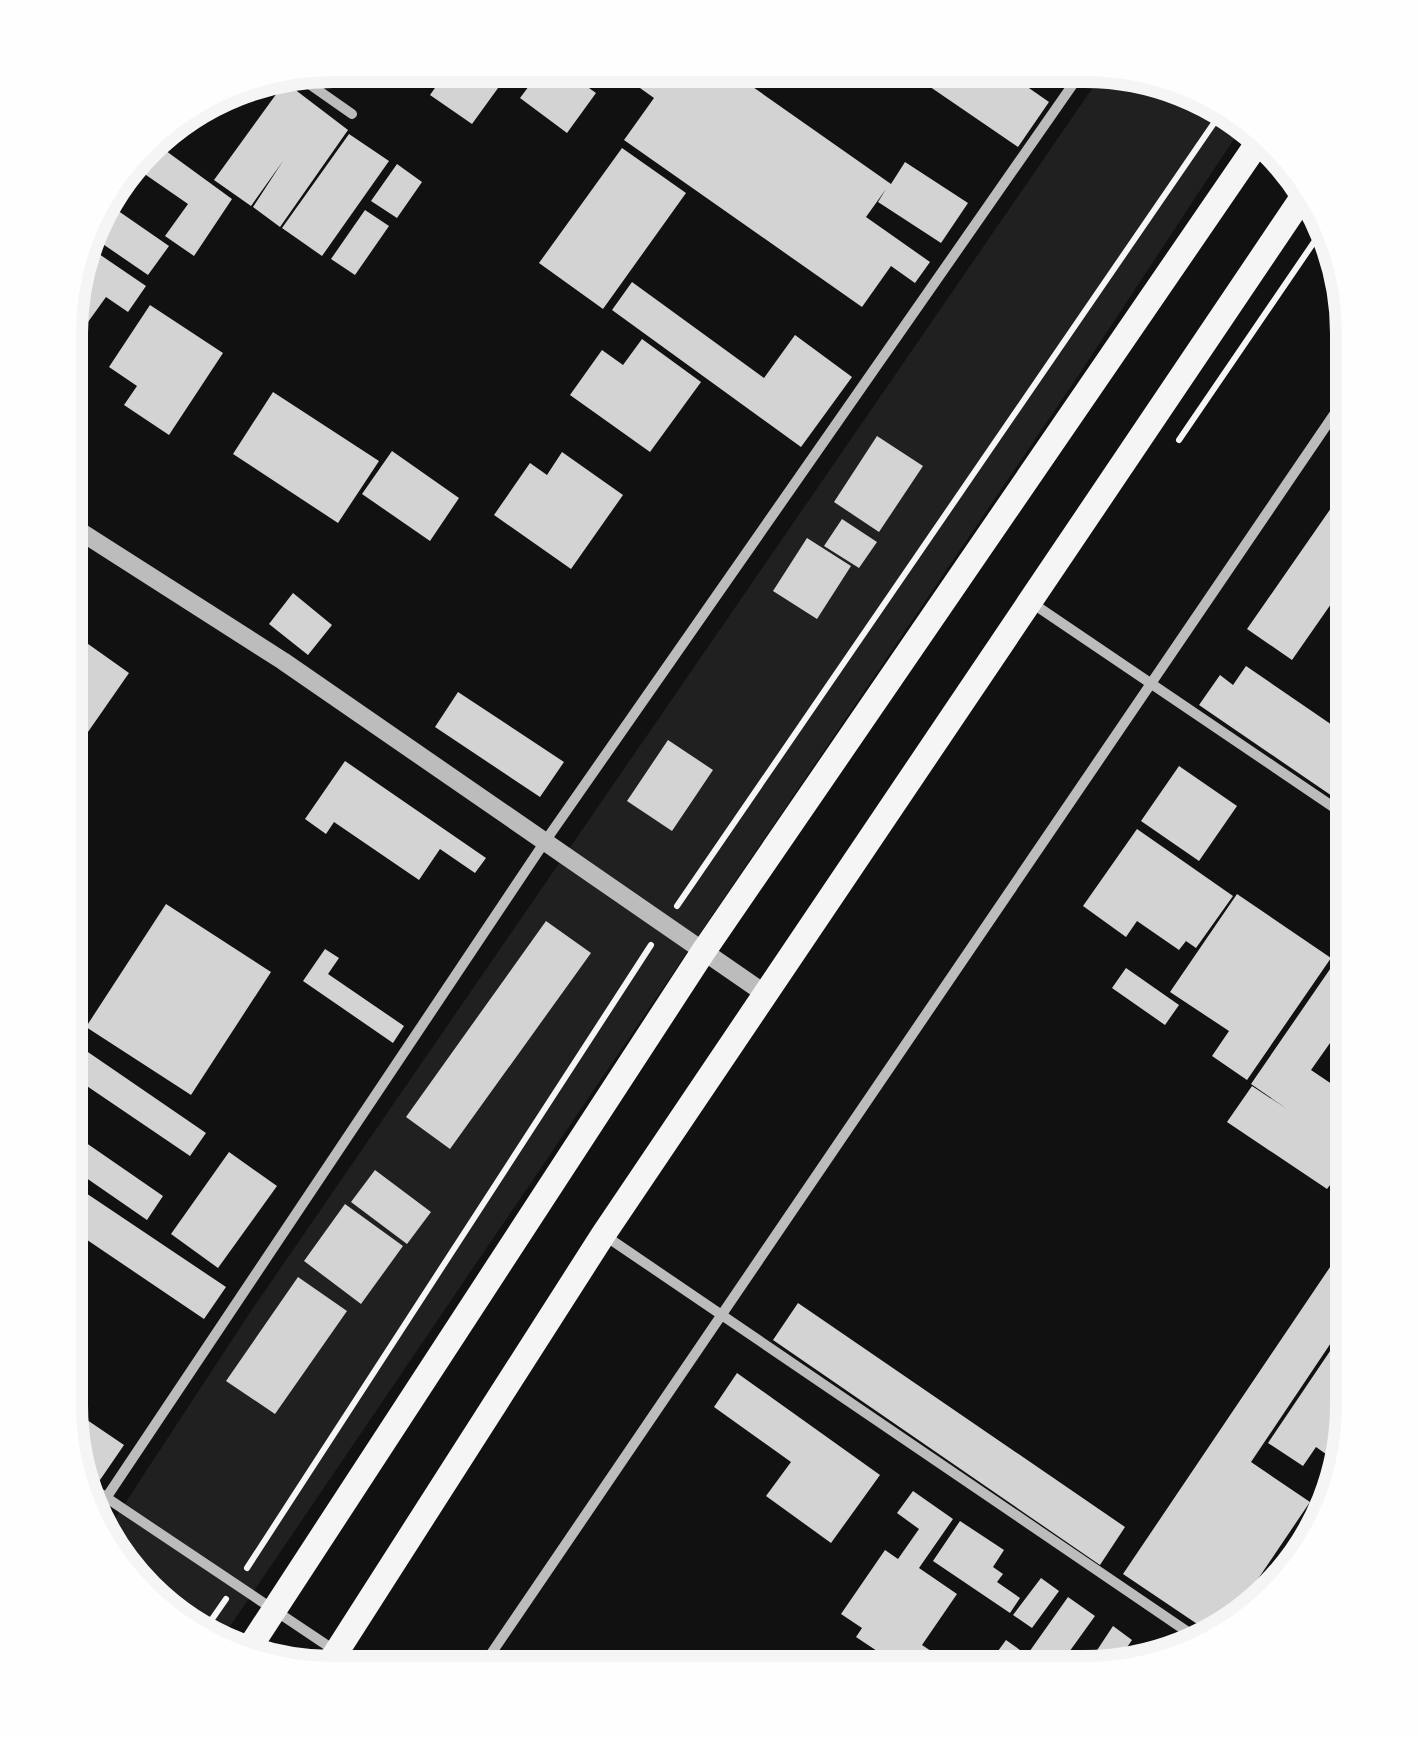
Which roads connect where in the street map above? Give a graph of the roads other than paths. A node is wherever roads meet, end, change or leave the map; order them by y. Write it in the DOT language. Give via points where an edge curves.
graph roads {
  1 [pos="1075,82"];
  2 [pos="309,84"];
  3 [pos="352,114"];
  4 [pos="1253,147"];
  5 [pos="1299,202"];
  6 [pos="1336,412"];
  7 [pos="82,533"];
  8 [pos="1029,601"];
  9 [pos="1152,683"];
  10 [pos="1336,809"];
  11 [pos="544,843"];
  12 [pos="702,952"];
  13 [pos="764,993"];
  14 [pos="603,1235"];
  15 [pos="720,1316"];
  16 [pos="98,1492"];
  17 [pos="107,1497"];
  18 [pos="103,1503"];
  19 [pos="276,1610"];
  20 [pos="1190,1634"];
  21 [pos="253,1643"];
  22 [pos="324,1656"];
  23 [pos="335,1656"];
  24 [pos="490,1656"];
  1 -- 11 [label="street"];
  2 -- 3 [label="street"];
  4 -- 12 [label="main road"];
  5 -- 8 [label="main road"];
  6 -- 9 [label="street"];
  7 -- 11 [label="street"];
  8 -- 9 [label="street"];
  8 -- 13 [label="main road"];
  9 -- 10 [label="street"];
  9 -- 15 [label="street"];
  11 -- 12 [label="street"];
  11 -- 17 [label="street"];
  12 -- 13 [label="street"];
  12 -- 19 [label="main road"];
  13 -- 14 [label="main road"];
  14 -- 15 [label="street"];
  14 -- 23 [label="main road"];
  15 -- 20 [label="street"];
  15 -- 24 [label="street"];
  16 -- 17 [label="street"];
  17 -- 18 [label="street"];
  17 -- 19 [label="street"];
  19 -- 21 [label="main road"];
  19 -- 22 [label="street"];
}
